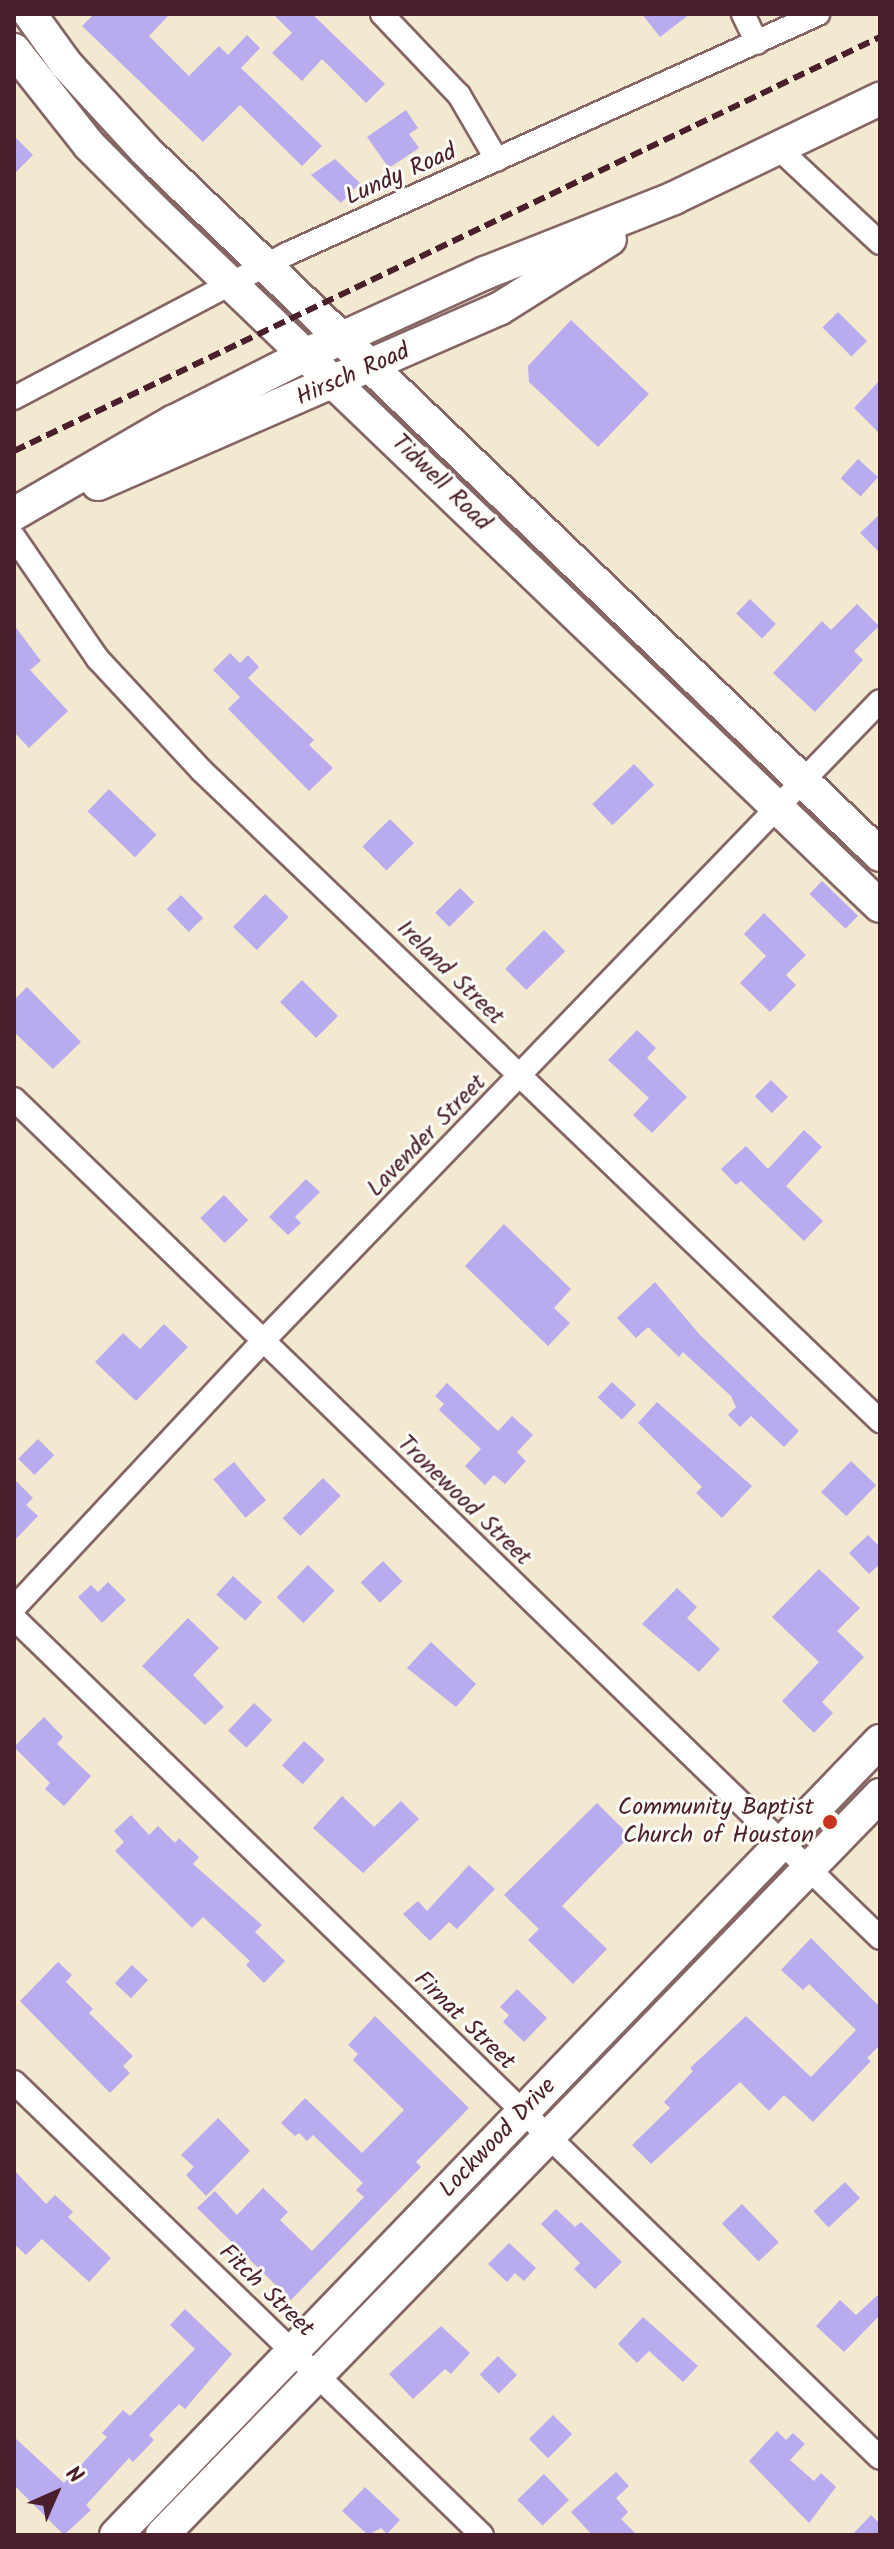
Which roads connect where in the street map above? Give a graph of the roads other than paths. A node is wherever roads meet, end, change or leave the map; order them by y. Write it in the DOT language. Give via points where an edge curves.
graph roads {
  1 [pos="382,14"];
  2 [pos="743,14"];
  3 [pos="818,14"];
  4 [pos="25,18"];
  5 [pos="757,43"];
  6 [pos="14,50"];
  7 [pos="880,99"];
  8 [pos="778,148"];
  9 [pos="497,160"];
  10 [pos="674,198"];
  11 [pos="880,243"];
  12 [pos="264,267"];
  13 [pos="231,285"];
  14 [pos="341,338"];
  15 [pos="307,354"];
  16 [pos="369,368"];
  17 [pos="336,382"];
  18 [pos="14,398"];
  19 [pos="14,515"];
  20 [pos="14,537"];
  21 [pos="622,608"];
  22 [pos="597,635"];
  23 [pos="880,701"];
  24 [pos="805,782"];
  25 [pos="780,810"];
  26 [pos="880,855"];
  27 [pos="880,906"];
  28 [pos="520,1076"];
  29 [pos="14,1099"];
  30 [pos="262,1342"];
  31 [pos="880,1421"];
  32 [pos="14,1608"];
  33 [pos="14,1618"];
  34 [pos="880,1741"];
  35 [pos="880,1795"];
  36 [pos="781,1844"];
  37 [pos="807,1869"];
  38 [pos="880,1938"];
  39 [pos="14,2082"];
  40 [pos="522,2114"];
  41 [pos="545,2136"];
  42 [pos="291,2351"];
  43 [pos="317,2377"];
  44 [pos="880,2458"];
  45 [pos="116,2535"];
  46 [pos="162,2535"];
  47 [pos="482,2535"];
  1 -- 9 [label="street" via="459,95"];
  2 -- 5 [label="street"];
  3 -- 5 [label="street, Lundy Road"];
  4 -- 12 [label="main road, Tidwell Road" via="136,140"];
  5 -- 9 [label="street, Lundy Road"];
  6 -- 13 [label="main road, Tidwell Road" via="89,145"];
  7 -- 8 [label="main road, Hirsch Road"];
  8 -- 10 [label="main road, Hirsch Road"];
  8 -- 11 [label="street"];
  9 -- 12 [label="street, Lundy Road"];
  10 -- 14 [label="main road, Hirsch Road" via="485,273"];
  10 -- 16 [label="main road, Hirsch Road" via="499,309"];
  12 -- 13 [label="street, Lundy Road"];
  12 -- 14 [label="main road, Tidwell Road"];
  13 -- 15 [label="main road, Tidwell Road"];
  13 -- 18 [label="street, Lundy Road"];
  14 -- 15 [label="main road, Hirsch Road"];
  14 -- 16 [label="main road, Tidwell Road"];
  15 -- 17 [label="main road, Tidwell Road"];
  15 -- 19 [label="main road, Hirsch Road" via="173,422"];
  16 -- 17 [label="main road, Hirsch Road"];
  16 -- 21 [label="main road, Tidwell Road"];
  17 -- 19 [label="main road, Hirsch Road" via="189,448"];
  17 -- 22 [label="main road, Tidwell Road"];
  20 -- 28 [label="street, Ireland Street" via="98,659 201,770"];
  21 -- 22 [label="main road"];
  21 -- 24 [label="main road, Tidwell Road"];
  22 -- 25 [label="main road, Tidwell Road"];
  23 -- 24 [label="street, Lavender Street"];
  24 -- 25 [label="street, Lavender Street"];
  24 -- 26 [label="main road, Tidwell Road"];
  25 -- 27 [label="main road, Tidwell Road"];
  25 -- 28 [label="street, Lavender Street"];
  28 -- 30 [label="street, Lavender Street"];
  28 -- 31 [label="street, Ireland Street"];
  29 -- 30 [label="street, Tronewood Street"];
  30 -- 32 [label="street, Lavender Street"];
  30 -- 36 [label="street, Tronewood Street"];
  33 -- 40 [label="street, Firnat Street"];
  34 -- 36 [label="main road, Lockwood Drive"];
  35 -- 37 [label="main road, Lockwood Drive"];
  36 -- 37 [label="street, Tronewood Street"];
  36 -- 40 [label="main road, Lockwood Drive"];
  37 -- 38 [label="street, Tronewood Street"];
  37 -- 41 [label="main road, Lockwood Drive"];
  39 -- 42 [label="street, Fitch Street"];
  40 -- 41 [label="street, Firnat Street"];
  40 -- 42 [label="main road, Lockwood Drive"];
  41 -- 43 [label="main road, Lockwood Drive"];
  41 -- 44 [label="street, Firnat Street"];
  42 -- 43 [label="street, Fitch Street"];
  42 -- 45 [label="main road, Lockwood Drive"];
  43 -- 46 [label="main road, Lockwood Drive"];
  43 -- 47 [label="street, Fitch Street"];
}
